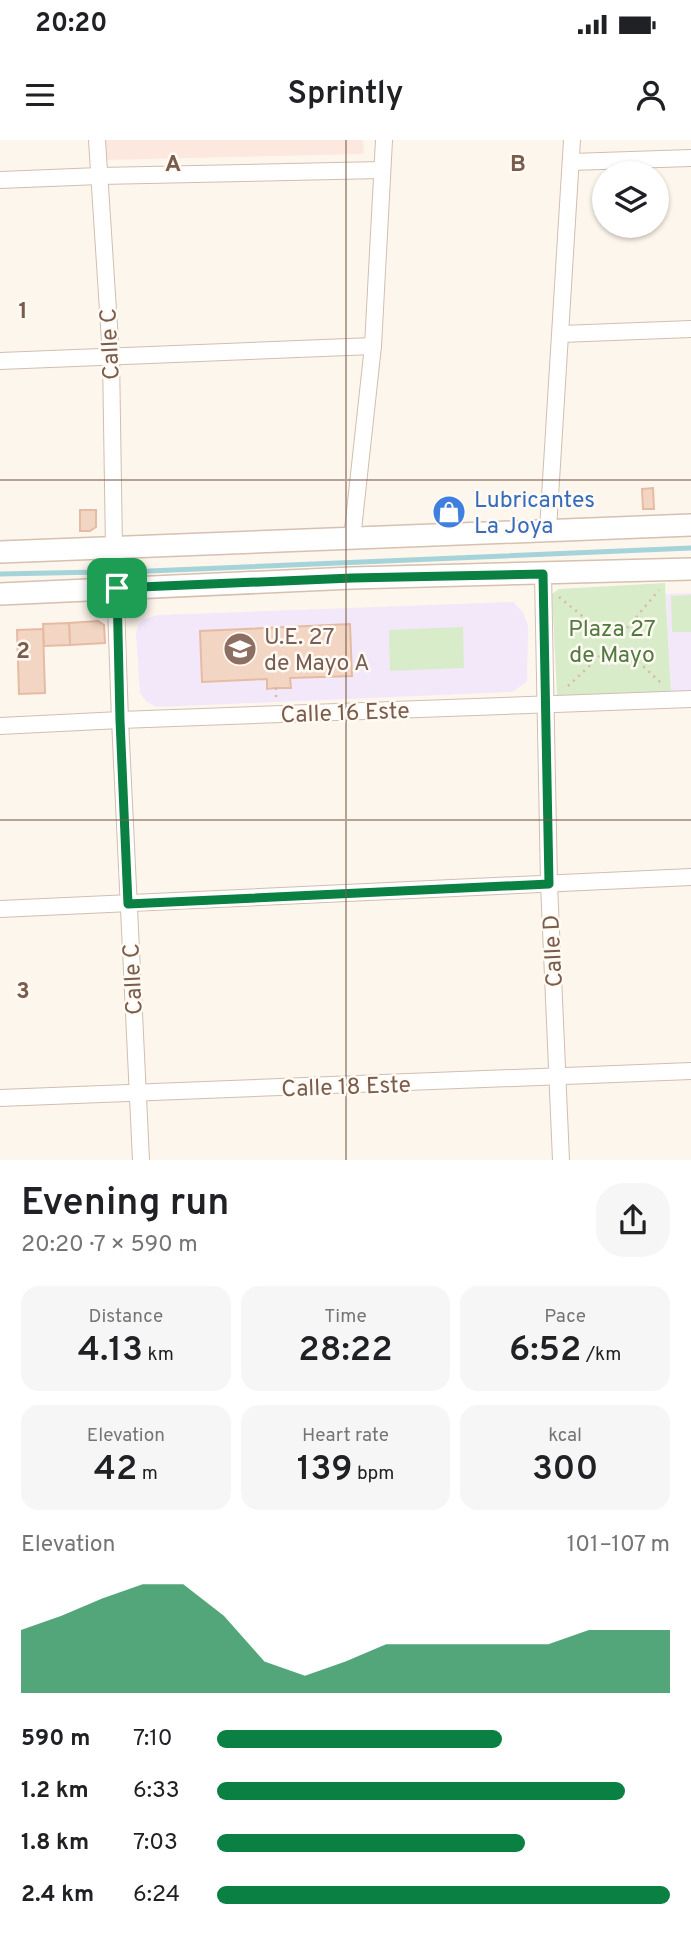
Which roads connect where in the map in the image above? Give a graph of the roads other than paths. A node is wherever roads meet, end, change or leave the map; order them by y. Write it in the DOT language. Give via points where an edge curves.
graph roads {
  1 [pos="97,140"];
  2 [pos="384,140"];
  3 [pos="572,140"];
  4 [pos="691,159"];
  5 [pos="571,162"];
  6 [pos="382,170"];
  7 [pos="99,176"];
  8 [pos="0,180"];
  9 [pos="691,329"];
  10 [pos="561,334"];
  11 [pos="373,346"];
  12 [pos="111,357"];
  13 [pos="0,361"];
  14 [pos="691,525"];
  15 [pos="548,529"];
  16 [pos="352,539"];
  17 [pos="0,552"];
  18 [pos="114,555"];
  19 [pos="691,569"];
  20 [pos="543,574"];
  21 [pos="116,585"];
  22 [pos="0,594"];
  23 [pos="691,699"];
  24 [pos="544,706"];
  25 [pos="120,720"];
  26 [pos="0,726"];
  27 [pos="691,877"];
  28 [pos="549,884"];
  29 [pos="128,904"];
  30 [pos="0,909"];
  31 [pos="691,1071"];
  32 [pos="558,1078"];
  33 [pos="137,1094"];
  34 [pos="0,1098"];
  35 [pos="141,1160"];
  36 [pos="561,1160"];
  1 -- 7 [label="street, Calle C"];
  2 -- 6 [label="street"];
  3 -- 5 [label="street"];
  4 -- 5 [label="street"];
  5 -- 10 [label="street"];
  6 -- 7 [label="street"];
  6 -- 11 [label="street"];
  7 -- 8 [label="street"];
  7 -- 12 [label="street, Calle C"];
  9 -- 10 [label="street"];
  10 -- 15 [label="street"];
  11 -- 12 [label="street"];
  11 -- 16 [label="street"];
  12 -- 13 [label="street"];
  12 -- 18 [label="street, Calle C"];
  14 -- 15 [label="street"];
  15 -- 16 [label="street"];
  16 -- 18 [label="street"];
  17 -- 18 [label="street"];
  18 -- 21 [label="street, Calle C"];
  19 -- 20 [label="street"];
  20 -- 21 [label="street"];
  20 -- 24 [label="street, Calle D"];
  21 -- 22 [label="street"];
  21 -- 25 [label="street, Calle C"];
  23 -- 24 [label="street, Calle 16 Este"];
  24 -- 25 [label="street, Calle 16 Este"];
  24 -- 28 [label="street, Calle D"];
  25 -- 26 [label="street, Calle 16 Este"];
  25 -- 29 [label="street, Calle C"];
  27 -- 28 [label="street"];
  28 -- 29 [label="street"];
  28 -- 32 [label="street, Calle D"];
  29 -- 30 [label="street"];
  29 -- 33 [label="street, Calle C"];
  31 -- 32 [label="street, Calle 18 Este"];
  32 -- 33 [label="street, Calle 18 Este"];
  32 -- 36 [label="street, Calle D"];
  33 -- 34 [label="street, Calle 18 Este"];
  33 -- 35 [label="street, Calle C"];
}
